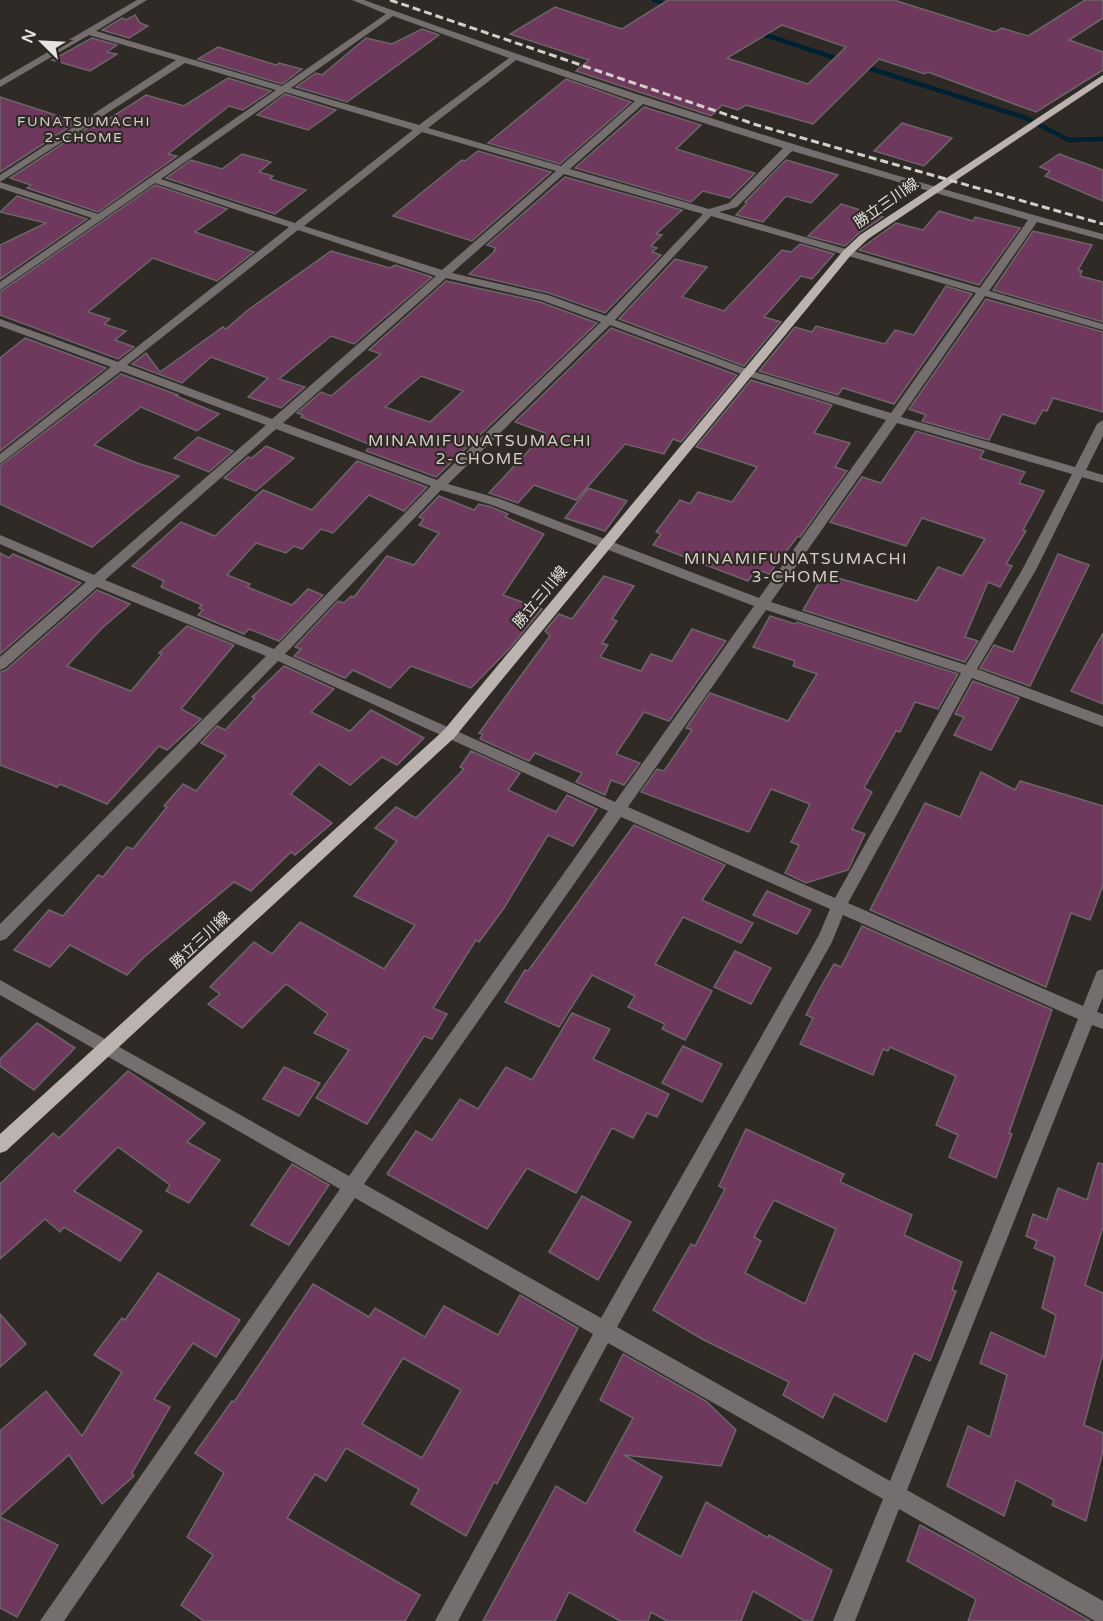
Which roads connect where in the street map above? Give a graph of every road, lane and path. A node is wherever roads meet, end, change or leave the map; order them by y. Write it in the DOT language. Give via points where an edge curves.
graph roads {
  1 [pos="143,0"];
  2 [pos="356,0"];
  3 [pos="392,13"];
  4 [pos="88,32"];
  5 [pos="514,58"];
  6 [pos="183,60"];
  7 [pos="1103,78"];
  8 [pos="0,84"];
  9 [pos="283,90"];
  10 [pos="642,100"];
  11 [pos="420,129"];
  12 [pos="789,148"];
  13 [pos="560,171"];
  14 [pos="0,179"];
  15 [pos="154,180"];
  16 [pos="0,185"];
  17 [pos="931,191"];
  18 [pos="710,212"];
  19 [pos="101,218"];
  20 [pos="1034,219"];
  21 [pos="298,226"];
  22 [pos="1103,237"];
  23 [pos="848,253"];
  24 [pos="442,273"];
  25 [pos="0,287"];
  26 [pos="981,291"];
  27 [pos="609,320"];
  28 [pos="0,322"];
  29 [pos="1103,327"];
  30 [pos="119,365"];
  31 [pos="748,373"];
  32 [pos="893,418"];
  33 [pos="274,422"];
  34 [pos="1103,424"];
  35 [pos="0,460"];
  36 [pos="1078,470"];
  37 [pos="1103,479"];
  38 [pos="439,484"];
  39 [pos="0,539"];
  40 [pos="604,545"];
  41 [pos="93,580"];
  42 [pos="761,604"];
  43 [pos="276,655"];
  44 [pos="0,664"];
  45 [pos="969,671"];
  46 [pos="1103,722"];
  47 [pos="449,734"];
  48 [pos="617,809"];
  49 [pos="839,906"];
  50 [pos="0,934"];
  51 [pos="1103,975"];
  52 [pos="0,987"];
  53 [pos="1095,1018"];
  54 [pos="107,1048"];
  55 [pos="0,1145"];
  56 [pos="352,1186"];
  57 [pos="605,1330"];
  58 [pos="896,1494"];
  59 [pos="1103,1613"];
  60 [pos="51,1621"];
  61 [pos="446,1621"];
  62 [pos="844,1621"];
  1 -- 4 [label="street"];
  2 -- 3 [label="street"];
  3 -- 5 [label="street"];
  3 -- 9 [label="street"];
  4 -- 6 [label="street"];
  4 -- 8 [label="street"];
  5 -- 10 [label="street"];
  5 -- 11 [label="street"];
  6 -- 9 [label="street"];
  6 -- 14 [label="street"];
  7 -- 17 [label="main road, 勝立三川線"];
  9 -- 11 [label="street"];
  9 -- 15 [label="street"];
  10 -- 12 [label="street"];
  10 -- 13 [label="street"];
  11 -- 13 [label="street"];
  11 -- 21 [label="street"];
  12 -- 17 [label="street"];
  12 -- 18 [label="street" via="733,205"];
  13 -- 18 [label="street"];
  13 -- 24 [label="street"];
  15 -- 19 [label="street"];
  15 -- 21 [label="street"];
  16 -- 19 [label="street"];
  17 -- 20 [label="street"];
  17 -- 23 [label="main road, 勝立三川線" via="864,237"];
  18 -- 23 [label="street"];
  18 -- 27 [label="street"];
  19 -- 25 [label="street"];
  20 -- 22 [label="street"];
  20 -- 26 [label="street"];
  21 -- 24 [label="street"];
  21 -- 30 [label="street"];
  23 -- 26 [label="street"];
  23 -- 31 [label="main road, 勝立三川線"];
  24 -- 27 [label="street" via="544,297"];
  24 -- 33 [label="street"];
  26 -- 29 [label="street"];
  26 -- 32 [label="street"];
  27 -- 31 [label="street"];
  27 -- 38 [label="street"];
  28 -- 30 [label="street"];
  30 -- 33 [label="street"];
  30 -- 35 [label="street"];
  31 -- 32 [label="street"];
  31 -- 40 [label="main road, 勝立三川線"];
  32 -- 36 [label="street"];
  32 -- 42 [label="street"];
  33 -- 38 [label="street"];
  33 -- 41 [label="street"];
  34 -- 36 [label="street"];
  36 -- 37 [label="street"];
  36 -- 45 [label="street" via="1029,570"];
  38 -- 40 [label="street" via="496,501"];
  38 -- 43 [label="street"];
  39 -- 41 [label="street"];
  40 -- 42 [label="street"];
  40 -- 47 [label="main road, 勝立三川線"];
  41 -- 43 [label="street"];
  41 -- 44 [label="street"];
  42 -- 45 [label="street"];
  42 -- 48 [label="street"];
  43 -- 47 [label="street"];
  43 -- 50 [label="street"];
  45 -- 46 [label="street"];
  45 -- 49 [label="street"];
  47 -- 48 [label="street"];
  47 -- 54 [label="main road, 勝立三川線"];
  48 -- 49 [label="street"];
  48 -- 56 [label="street"];
  49 -- 53 [label="street"];
  49 -- 57 [label="street" via="826,937"];
  51 -- 53 [label="street"];
  52 -- 54 [label="street"];
  53 -- 58 [label="street"];
  54 -- 55 [label="main road, 勝立三川線"];
  54 -- 56 [label="street"];
  56 -- 57 [label="street"];
  56 -- 60 [label="street"];
  57 -- 58 [label="street"];
  57 -- 61 [label="street"];
  58 -- 59 [label="street"];
  58 -- 62 [label="street"];
}
